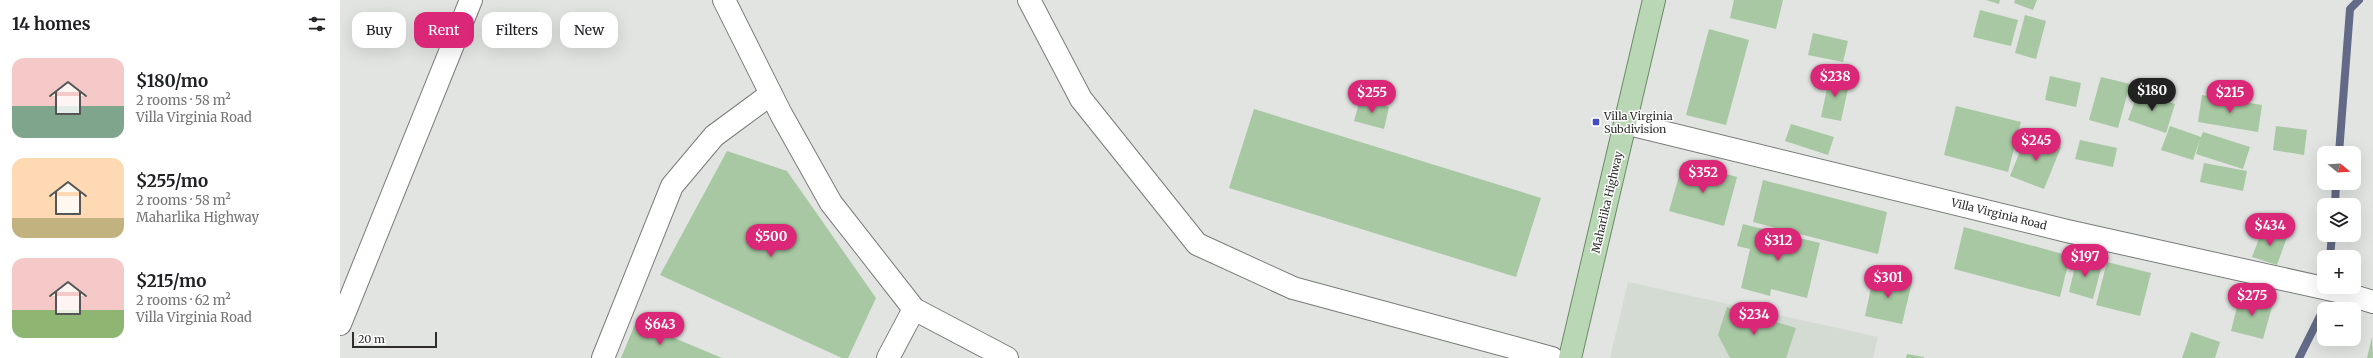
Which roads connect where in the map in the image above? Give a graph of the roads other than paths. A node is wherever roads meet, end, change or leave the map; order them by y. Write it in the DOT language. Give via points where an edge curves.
graph roads {
  1 [pos="471,0"];
  2 [pos="724,0"];
  3 [pos="1029,0"];
  4 [pos="1654,0"];
  5 [pos="771,94"];
  6 [pos="1626,123"];
  7 [pos="2373,302"];
  8 [pos="914,309"];
  9 [pos="340,324"];
  10 [pos="604,358"];
  11 [pos="888,358"];
  12 [pos="1007,358"];
  13 [pos="1552,358"];
  14 [pos="1570,358"];
  1 -- 9 [label="street"];
  2 -- 5 [label="street"];
  3 -- 13 [label="street" via="1081,99 1197,244 1293,288"];
  4 -- 6 [label="main road, Maharlika Highway"];
  5 -- 8 [label="street" via="831,203"];
  5 -- 10 [label="street" via="714,136 672,186"];
  6 -- 7 [label="street, Villa Virginia Road" via="2067,231 2337,291"];
  6 -- 14 [label="main road, Maharlika Highway"];
  8 -- 11 [label="street"];
  8 -- 12 [label="street"];
}
